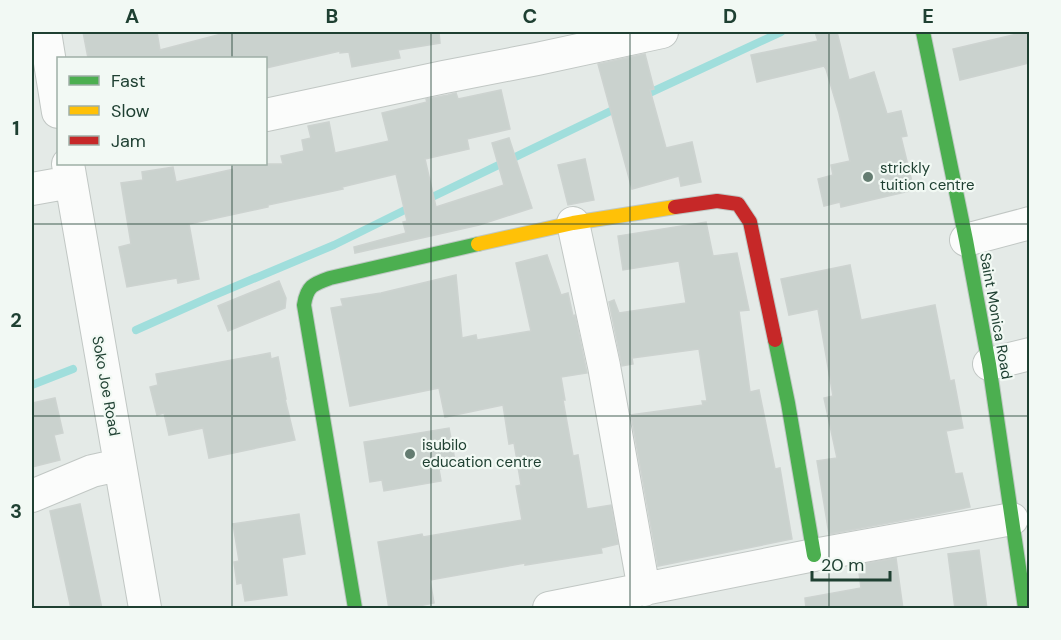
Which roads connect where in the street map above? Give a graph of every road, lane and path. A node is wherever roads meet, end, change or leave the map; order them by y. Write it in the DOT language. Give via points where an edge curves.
graph roads {
  1 [pos="45,32"];
  2 [pos="662,32"];
  3 [pos="929,33"];
  4 [pos="57,106"];
  5 [pos="267,115"];
  6 [pos="70,172"];
  7 [pos="32,189"];
  8 [pos="573,223"];
  9 [pos="1029,223"];
  10 [pos="966,240"];
  11 [pos="1029,354"];
  12 [pos="989,364"];
  13 [pos="119,465"];
  14 [pos="32,496"];
  15 [pos="1012,519"];
  16 [pos="814,555"];
  17 [pos="1024,562"];
  18 [pos="644,590"];
  19 [pos="145,609"];
  20 [pos="355,609"];
  21 [pos="549,609"];
  22 [pos="1025,609"];
  1 -- 4 [label="street"];
  2 -- 5 [label="street"];
  3 -- 10 [label="street, Saint Monica Road"];
  6 -- 7 [label="street"];
  6 -- 13 [label="street, Soko Joe Road"];
  8 -- 16 [label="street" via="717,201 738,204 750,222 788,403"];
  8 -- 18 [label="street" via="604,366"];
  8 -- 20 [label="street" via="330,278 306,292 304,305"];
  9 -- 10 [label="street"];
  10 -- 12 [label="street, Saint Monica Road"];
  11 -- 12 [label="street"];
  12 -- 15 [label="street, Saint Monica Road"];
  13 -- 14 [label="street" via="92,471"];
  13 -- 19 [label="street, Soko Joe Road"];
  15 -- 16 [label="street"];
  15 -- 17 [label="street, Saint Monica Road"];
  16 -- 18 [label="street"];
  17 -- 22 [label="street, Saint Monica Road"];
  18 -- 21 [label="street"];
}
